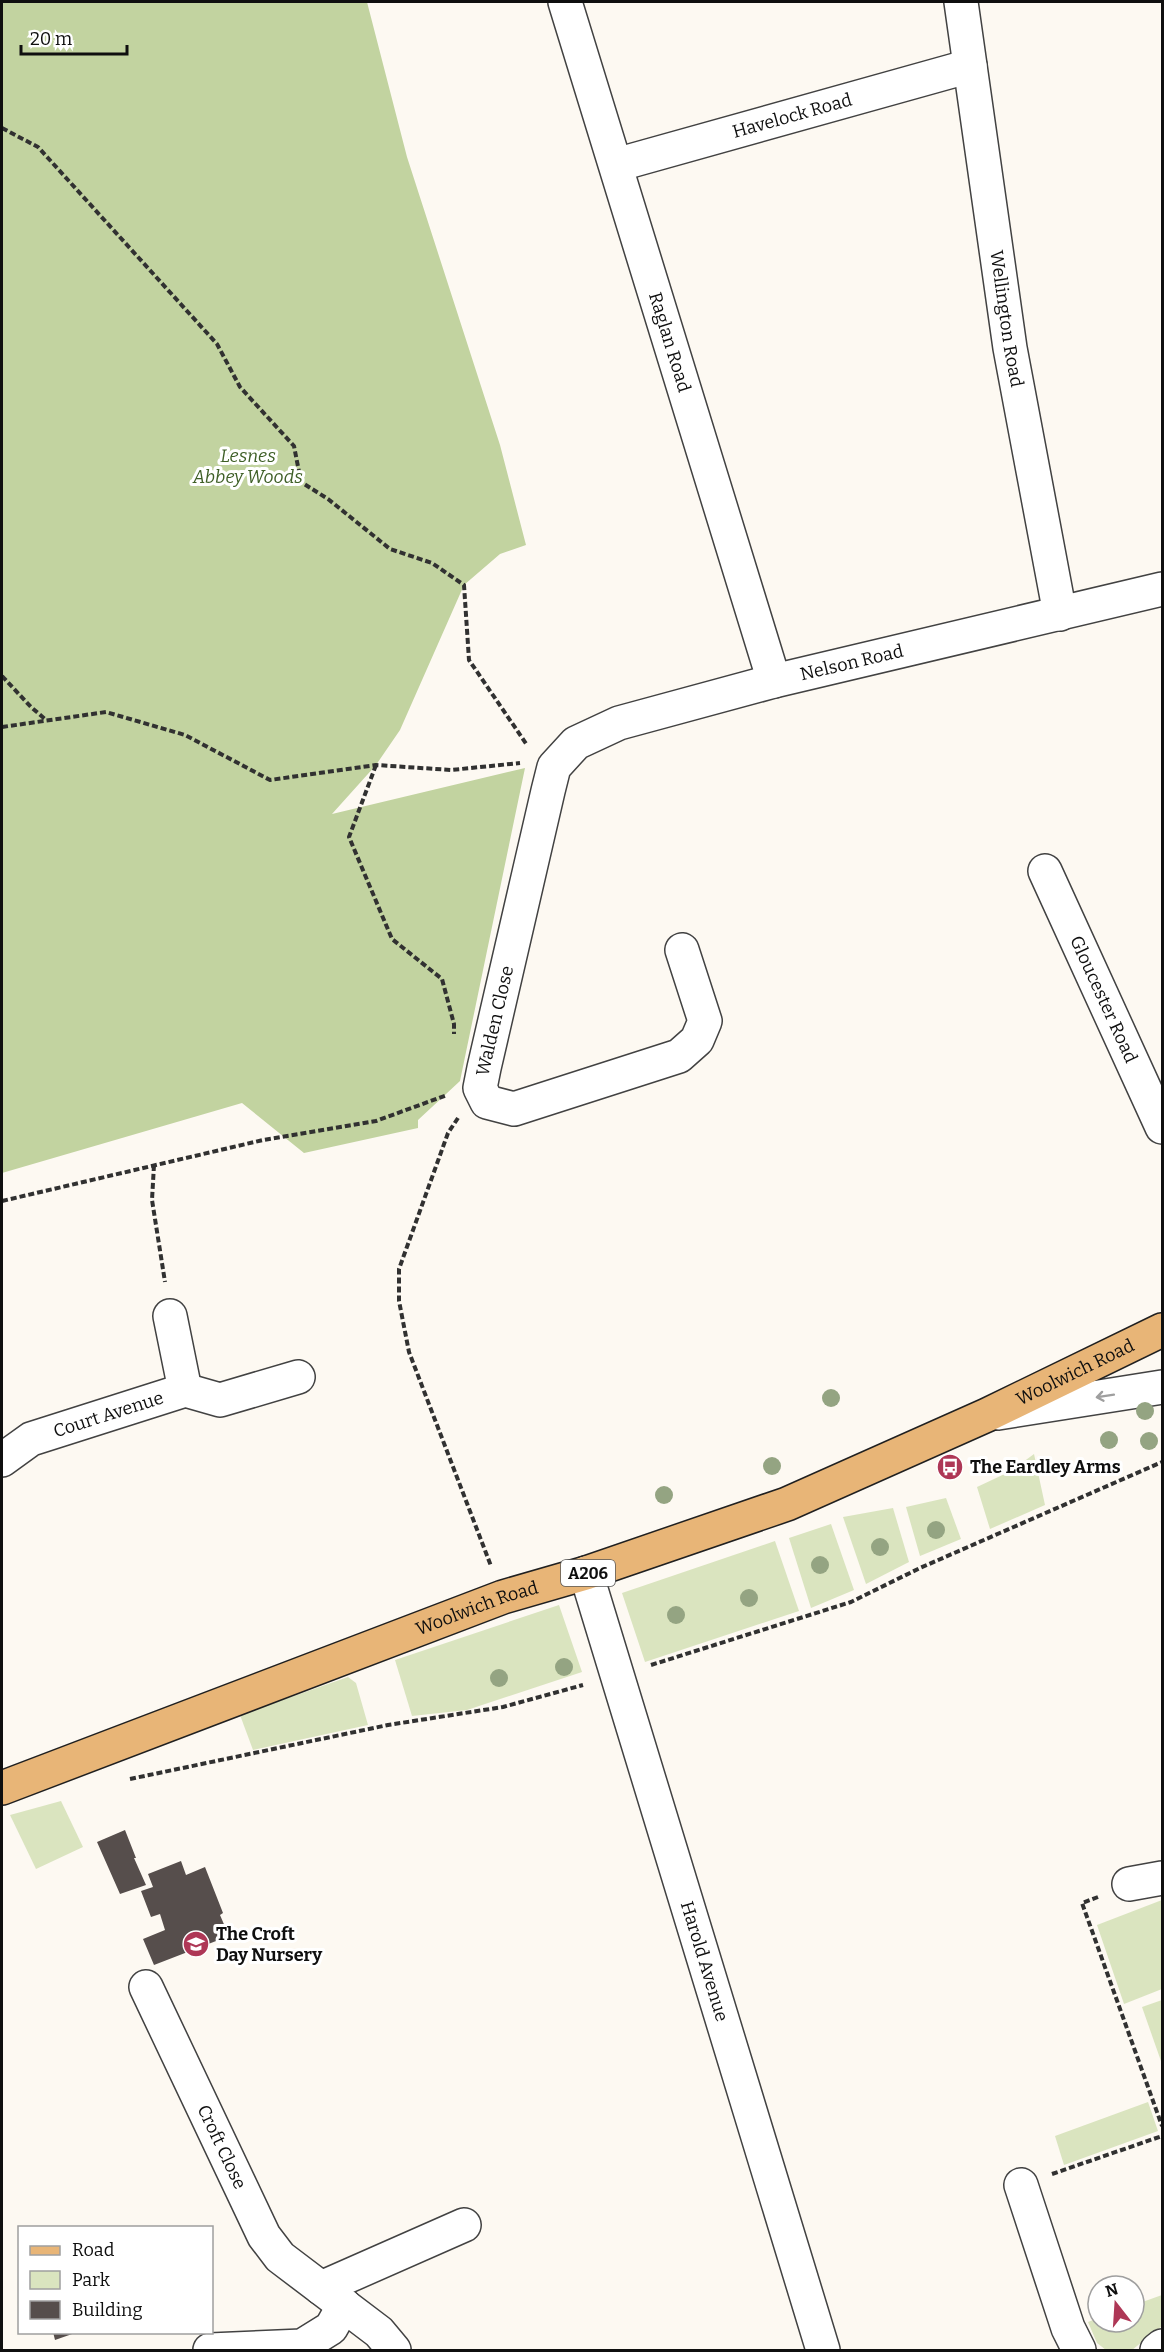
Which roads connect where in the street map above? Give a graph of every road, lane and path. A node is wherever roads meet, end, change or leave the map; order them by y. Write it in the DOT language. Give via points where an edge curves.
graph roads {
  1 [pos="565,2"];
  2 [pos="962,12"];
  3 [pos="970,66"];
  4 [pos="2,128"];
  5 [pos="616,165"];
  6 [pos="1162,589"];
  7 [pos="1060,614"];
  8 [pos="2,676"];
  9 [pos="774,681"];
  10 [pos="46,719"];
  11 [pos="2,728"];
  12 [pos="538,761"];
  13 [pos="376,765"];
  14 [pos="1045,871"];
  15 [pos="682,950"];
  16 [pos="454,1035"];
  17 [pos="480,1088"];
  18 [pos="1162,1126"];
  19 [pos="154,1165"];
  20 [pos="2,1201"];
  21 [pos="170,1316"];
  22 [pos="1162,1330"];
  23 [pos="298,1377"];
  24 [pos="1162,1387"];
  25 [pos="185,1390"];
  26 [pos="987,1415"];
  27 [pos="2,1460"];
  28 [pos="586,1573"];
  29 [pos="503,1597"];
  30 [pos="2,1788"];
  31 [pos="1162,1878"];
  32 [pos="1129,1884"];
  33 [pos="146,1987"];
  34 [pos="1162,2126"];
  35 [pos="1162,2136"];
  36 [pos="1021,2185"];
  37 [pos="464,2225"];
  38 [pos="332,2296"];
  39 [pos="1162,2346"];
  40 [pos="210,2350"];
  41 [pos="394,2350"];
  42 [pos="823,2350"];
  43 [pos="1080,2350"];
  44 [pos="1157,2350"];
  1 -- 5 [label="street, Raglan Road"];
  2 -- 3 [label="street, Wellington Road"];
  3 -- 5 [label="street, Havelock Road"];
  3 -- 7 [label="street, Wellington Road" via="1010,348"];
  4 -- 12 [label="path" via="38,147 217,344 240,387 294,446 301,482 390,549 432,563 464,585 469,660"];
  5 -- 9 [label="street, Raglan Road"];
  6 -- 7 [label="street, Nelson Road"];
  7 -- 9 [label="street, Nelson Road"];
  8 -- 10 [label="path"];
  9 -- 12 [label="street, Nelson Road" via="619,723"];
  10 -- 11 [label="path"];
  10 -- 13 [label="path" via="106,712 185,735 270,780"];
  12 -- 13 [label="path" via="451,770"];
  12 -- 17 [label="street, Walden Close"];
  13 -- 16 [label="path" via="349,837 392,939 442,979"];
  14 -- 18 [label="street, Gloucester Road"];
  15 -- 17 [label="street, Walden Close" via="705,1021 697,1040 679,1056 514,1109 487,1102"];
  17 -- 19 [label="path" via="456,1092 376,1121 262,1140"];
  17 -- 29 [label="path" via="448,1133 399,1269 399,1301 409,1352"];
  19 -- 20 [label="path"];
  19 -- 21 [label="path" via="152,1200"];
  21 -- 25 [label="street, Court Avenue"];
  22 -- 26 [label="main road, Woolwich Road / A206"];
  23 -- 25 [label="street, Court Avenue" via="220,1400"];
  24 -- 26 [label="street, Woolwich Road, one-way"];
  25 -- 27 [label="street, Court Avenue" via="31,1439"];
  26 -- 28 [label="main road, Woolwich Road / A206" via="787,1504"];
  28 -- 29 [label="main road, Woolwich Road / A206"];
  28 -- 42 [label="street, Harold Avenue"];
  29 -- 30 [label="main road, Woolwich Road / A206"];
  31 -- 32 [label="street"];
  32 -- 34 [label="path" via="1082,1903"];
  33 -- 38 [label="street, Croft Close" via="264,2236 280,2257"];
  35 -- 36 [label="path"];
  36 -- 43 [label="street" via="1068,2328"];
  37 -- 38 [label="street"];
  38 -- 40 [label="street" via="331,2328 302,2346"];
  38 -- 41 [label="street, Croft Close" via="379,2332"];
  39 -- 44 [label="street"];
}
